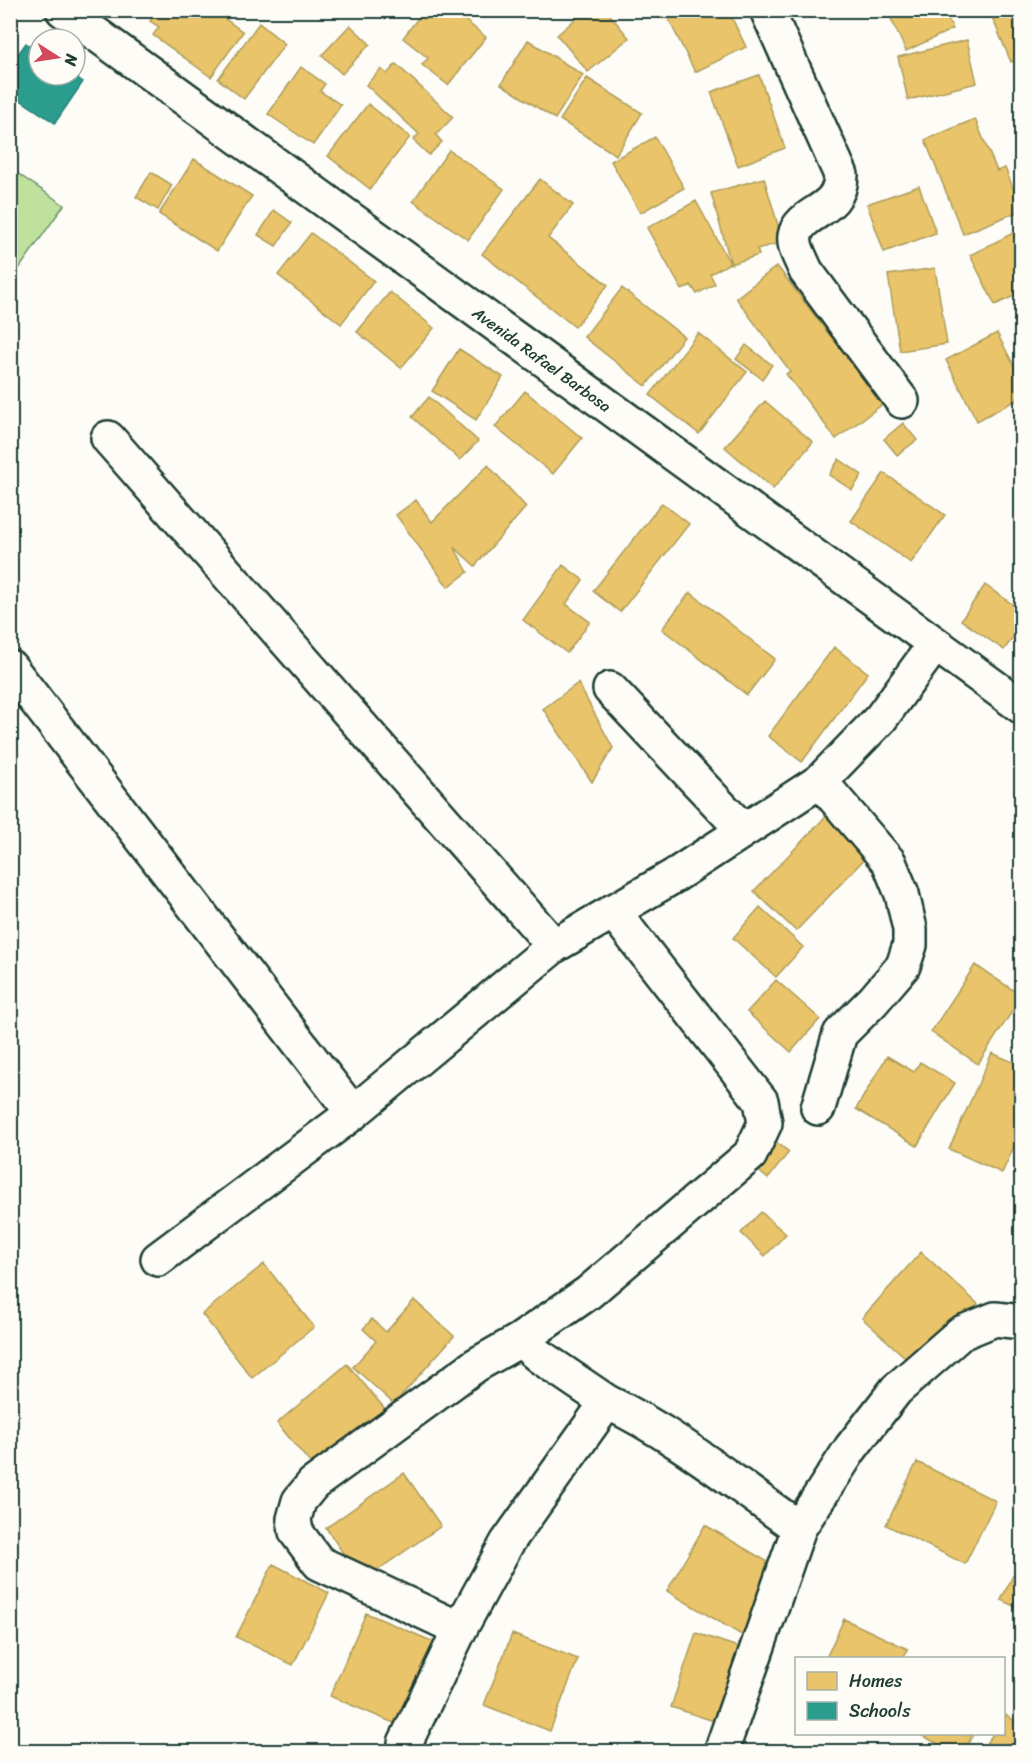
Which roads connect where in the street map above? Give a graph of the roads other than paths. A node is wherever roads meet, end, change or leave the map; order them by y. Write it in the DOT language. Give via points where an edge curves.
graph roads {
  1 [pos="63,10"];
  2 [pos="768,10"];
  3 [pos="902,401"];
  4 [pos="108,438"];
  5 [pos="935,644"];
  6 [pos="10,668"];
  7 [pos="610,689"];
  8 [pos="1022,706"];
  9 [pos="820,781"];
  10 [pos="743,830"];
  11 [pos="613,911"];
  12 [pos="554,946"];
  13 [pos="818,1108"];
  14 [pos="353,1113"];
  15 [pos="158,1259"];
  16 [pos="1022,1323"];
  17 [pos="520,1340"];
  18 [pos="607,1402"];
  19 [pos="799,1528"];
  20 [pos="460,1629"];
  21 [pos="405,1743"];
  22 [pos="721,1752"];
  1 -- 5 [label="street, Avenida Rafael Barbosa"];
  2 -- 3 [label="street" via="841,175 835,199 799,227 797,247 806,271"];
  4 -- 12 [label="street"];
  5 -- 8 [label="street, Avenida Rafael Barbosa"];
  5 -- 9 [label="street" via="881,718"];
  6 -- 14 [label="street"];
  7 -- 10 [label="street"];
  9 -- 10 [label="street"];
  9 -- 13 [label="street" via="889,862 902,894 910,945 903,966 840,1034"];
  10 -- 11 [label="street"];
  11 -- 12 [label="street"];
  11 -- 17 [label="street" via="761,1101 765,1122 750,1155 588,1293"];
  12 -- 14 [label="street"];
  14 -- 15 [label="street"];
  16 -- 19 [label="street" via="995,1319 962,1333 896,1390 851,1448"];
  17 -- 18 [label="street"];
  17 -- 20 [label="street" via="476,1365 313,1484 299,1501 294,1519 296,1532 319,1563"];
  18 -- 19 [label="street" via="660,1431"];
  18 -- 20 [label="street" via="507,1543"];
  19 -- 22 [label="street"];
  20 -- 21 [label="street"];
}
